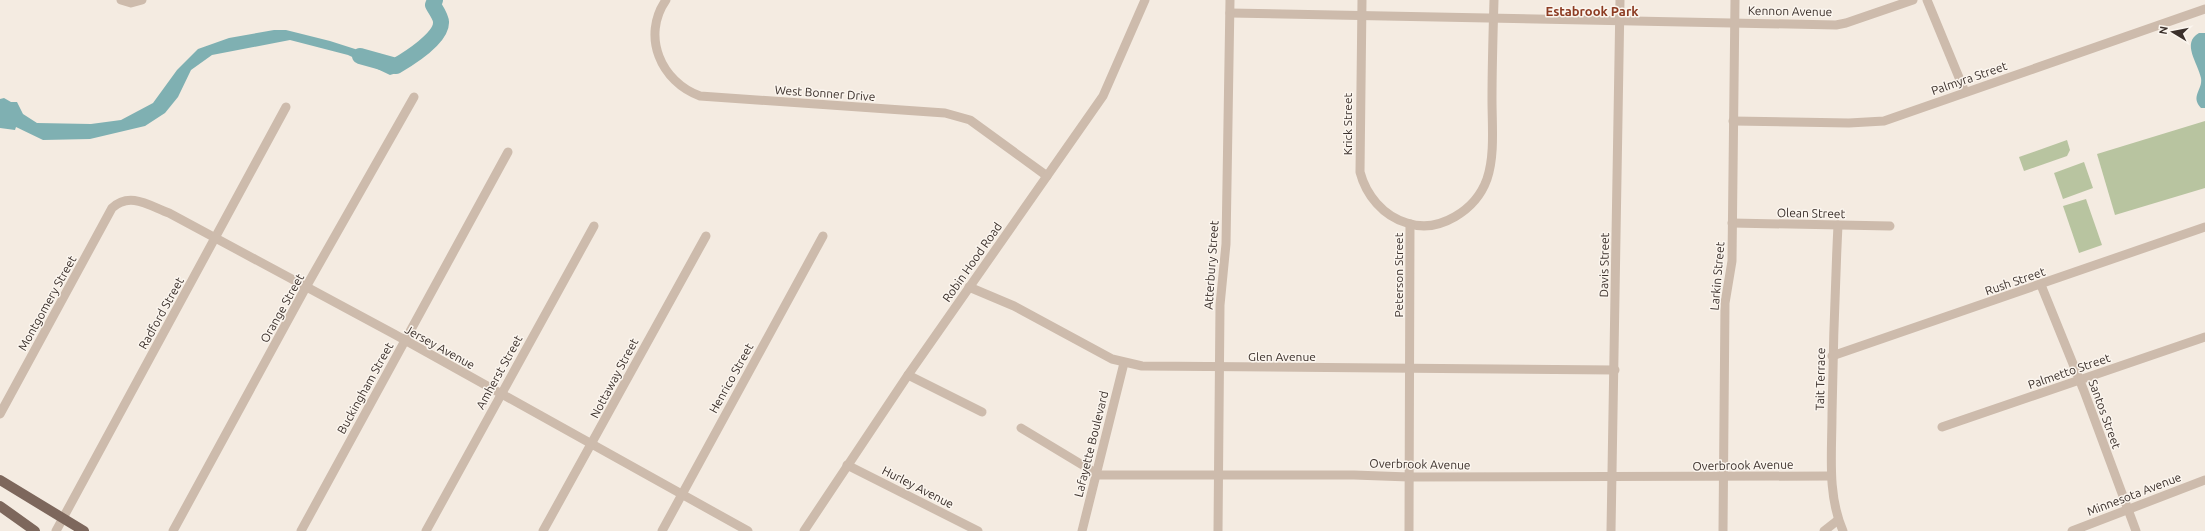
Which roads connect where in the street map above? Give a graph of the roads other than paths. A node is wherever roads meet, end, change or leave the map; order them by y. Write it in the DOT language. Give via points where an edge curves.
graph roads {
  1 [pos="121,0"];
  2 [pos="142,0"];
  3 [pos="666,0"];
  4 [pos="1145,0"];
  5 [pos="1230,0"];
  6 [pos="1362,0"];
  7 [pos="1494,0"];
  8 [pos="1620,0"];
  9 [pos="1735,0"];
  10 [pos="1913,0"];
  11 [pos="1927,0"];
  12 [pos="2205,9"];
  13 [pos="1230,13"];
  14 [pos="1361,15"];
  15 [pos="1493,18"];
  16 [pos="1620,20"];
  17 [pos="1735,22"];
  18 [pos="1965,92"];
  19 [pos="414,97"];
  20 [pos="286,107"];
  21 [pos="1733,121"];
  22 [pos="508,152"];
  23 [pos="1047,176"];
  24 [pos="117,204"];
  25 [pos="1732,223"];
  26 [pos="1410,224"];
  27 [pos="1838,225"];
  28 [pos="594,226"];
  29 [pos="1890,226"];
  30 [pos="2205,227"];
  31 [pos="706,236"];
  32 [pos="823,236"];
  33 [pos="216,238"];
  34 [pos="2041,285"];
  35 [pos="306,287"];
  36 [pos="969,287"];
  37 [pos="2205,337"];
  38 [pos="404,341"];
  39 [pos="1832,356"];
  40 [pos="1124,363"];
  41 [pos="1219,368"];
  42 [pos="1409,369"];
  43 [pos="1615,370"];
  44 [pos="908,375"];
  45 [pos="2080,380"];
  46 [pos="500,394"];
  47 [pos="982,412"];
  48 [pos="0,414"];
  49 [pos="1942,427"];
  50 [pos="1021,428"];
  51 [pos="591,444"];
  52 [pos="847,465"];
  53 [pos="1096,474"];
  54 [pos="1219,476"];
  55 [pos="1613,476"];
  56 [pos="1831,476"];
  57 [pos="1409,477"];
  58 [pos="1724,477"];
  59 [pos="0,480"];
  60 [pos="2205,480"];
  61 [pos="682,494"];
  62 [pos="0,506"];
  63 [pos="2127,510"];
  64 [pos="63,519"];
  65 [pos="1838,520"];
  66 [pos="35,531"];
  67 [pos="56,531"];
  68 [pos="84,531"];
  69 [pos="173,531"];
  70 [pos="301,531"];
  71 [pos="426,531"];
  72 [pos="543,531"];
  73 [pos="662,531"];
  74 [pos="748,531"];
  75 [pos="804,531"];
  76 [pos="978,531"];
  77 [pos="1082,531"];
  78 [pos="1218,531"];
  79 [pos="1409,531"];
  80 [pos="1611,531"];
  81 [pos="1723,531"];
  82 [pos="1824,531"];
  83 [pos="1843,531"];
  84 [pos="2072,531"];
  85 [pos="2136,531"];
  1 -- 2 [label="street" via="131,3"];
  3 -- 23 [label="street, West Bonner Drive" via="656,28 658,55 669,75 692,93 700,96 958,116 970,120"];
  4 -- 23 [label="street, Robin Hood Road" via="1106,90"];
  5 -- 13 [label="street, Atterbury Street"];
  6 -- 14 [label="street, Krick Street"];
  7 -- 15 [label="street, Peterson Street"];
  8 -- 16 [label="street, Davis Street"];
  9 -- 17 [label="street, Larkin Street"];
  10 -- 17 [label="street, Kennon Avenue" via="1846,24"];
  11 -- 18 [label="street"];
  12 -- 18 [label="street, Palmyra Street"];
  13 -- 14 [label="street, Kennon Avenue"];
  13 -- 41 [label="street, Atterbury Street" via="1226,244 1220,305"];
  14 -- 15 [label="street, Kennon Avenue"];
  14 -- 26 [label="street, Krick Street" via="1360,172 1373,199 1397,219"];
  15 -- 16 [label="street, Kennon Avenue"];
  15 -- 26 [label="street, Peterson Street" via="1490,168 1487,179 1473,202 1454,217 1427,226"];
  16 -- 17 [label="street, Kennon Avenue"];
  16 -- 43 [label="street, Davis Street"];
  17 -- 21 [label="street, Larkin Street"];
  18 -- 21 [label="street, Palmyra Street" via="1872,123"];
  19 -- 35 [label="street, Orange Street"];
  20 -- 33 [label="street, Radford Street"];
  21 -- 25 [label="street, Larkin Street"];
  22 -- 38 [label="street, Buckingham Street"];
  23 -- 36 [label="street, Robin Hood Road"];
  24 -- 33 [label="street, Jersey Avenue" via="127,199 136,200 169,213"];
  24 -- 48 [label="street, Montgomery Street"];
  25 -- 27 [label="street, Olean Street"];
  25 -- 58 [label="street, Larkin Street" via="1732,261 1726,303"];
  26 -- 42 [label="street, Peterson Street"];
  27 -- 29 [label="street, Olean Street"];
  27 -- 39 [label="street, Tait Terrace"];
  28 -- 46 [label="street, Amherst Street"];
  30 -- 34 [label="street, Rush Street"];
  31 -- 51 [label="street, Nottaway Street"];
  32 -- 61 [label="street, Henrico Street"];
  33 -- 35 [label="street, Jersey Avenue"];
  33 -- 64 [label="street, Radford Street"];
  34 -- 39 [label="street, Rush Street"];
  34 -- 45 [label="street, Santos Street"];
  35 -- 38 [label="street, Jersey Avenue"];
  35 -- 69 [label="street, Orange Street"];
  36 -- 40 [label="street, Glen Avenue" via="1014,306"];
  36 -- 44 [label="street, Robin Hood Road"];
  37 -- 45 [label="street, Palmetto Street"];
  38 -- 46 [label="street, Jersey Avenue"];
  38 -- 70 [label="street, Buckingham Street"];
  39 -- 56 [label="street, Tait Terrace"];
  40 -- 41 [label="street, Glen Avenue" via="1142,366"];
  40 -- 53 [label="street, Lafayette Boulevard"];
  41 -- 42 [label="street, Glen Avenue"];
  41 -- 54 [label="street, Atterbury Street"];
  42 -- 43 [label="street, Glen Avenue"];
  42 -- 57 [label="street, Peterson Street"];
  43 -- 55 [label="street, Davis Street"];
  44 -- 47 [label="street"];
  44 -- 52 [label="street, Robin Hood Road"];
  45 -- 49 [label="street, Palmetto Street"];
  45 -- 63 [label="street, Santos Street"];
  46 -- 51 [label="street, Jersey Avenue"];
  46 -- 71 [label="street, Amherst Street"];
  50 -- 53 [label="street"];
  51 -- 61 [label="street, Jersey Avenue"];
  51 -- 72 [label="street, Nottaway Street"];
  52 -- 75 [label="street, Robin Hood Road"];
  52 -- 76 [label="street, Hurley Avenue"];
  53 -- 54 [label="street, Overbrook Avenue"];
  53 -- 77 [label="street, Lafayette Boulevard"];
  54 -- 57 [label="street, Overbrook Avenue"];
  54 -- 78 [label="street, Atterbury Street"];
  55 -- 57 [label="street, Overbrook Avenue"];
  55 -- 58 [label="street, Overbrook Avenue"];
  55 -- 80 [label="street, Davis Street"];
  56 -- 58 [label="street, Overbrook Avenue"];
  56 -- 65 [label="street, Tait Terrace"];
  57 -- 79 [label="street, Peterson Street"];
  58 -- 81 [label="street, Larkin Street"];
  59 -- 64 [label="main road"];
  60 -- 63 [label="street, Minnesota Avenue"];
  61 -- 73 [label="street, Henrico Street"];
  61 -- 74 [label="street, Jersey Avenue"];
  62 -- 66 [label="main road"];
  63 -- 84 [label="street, Minnesota Avenue"];
  63 -- 85 [label="street, Santos Street"];
  64 -- 67 [label="street, Radford Street"];
  64 -- 68 [label="main road"];
  65 -- 82 [label="street"];
  65 -- 83 [label="street, Tait Terrace"];
}
